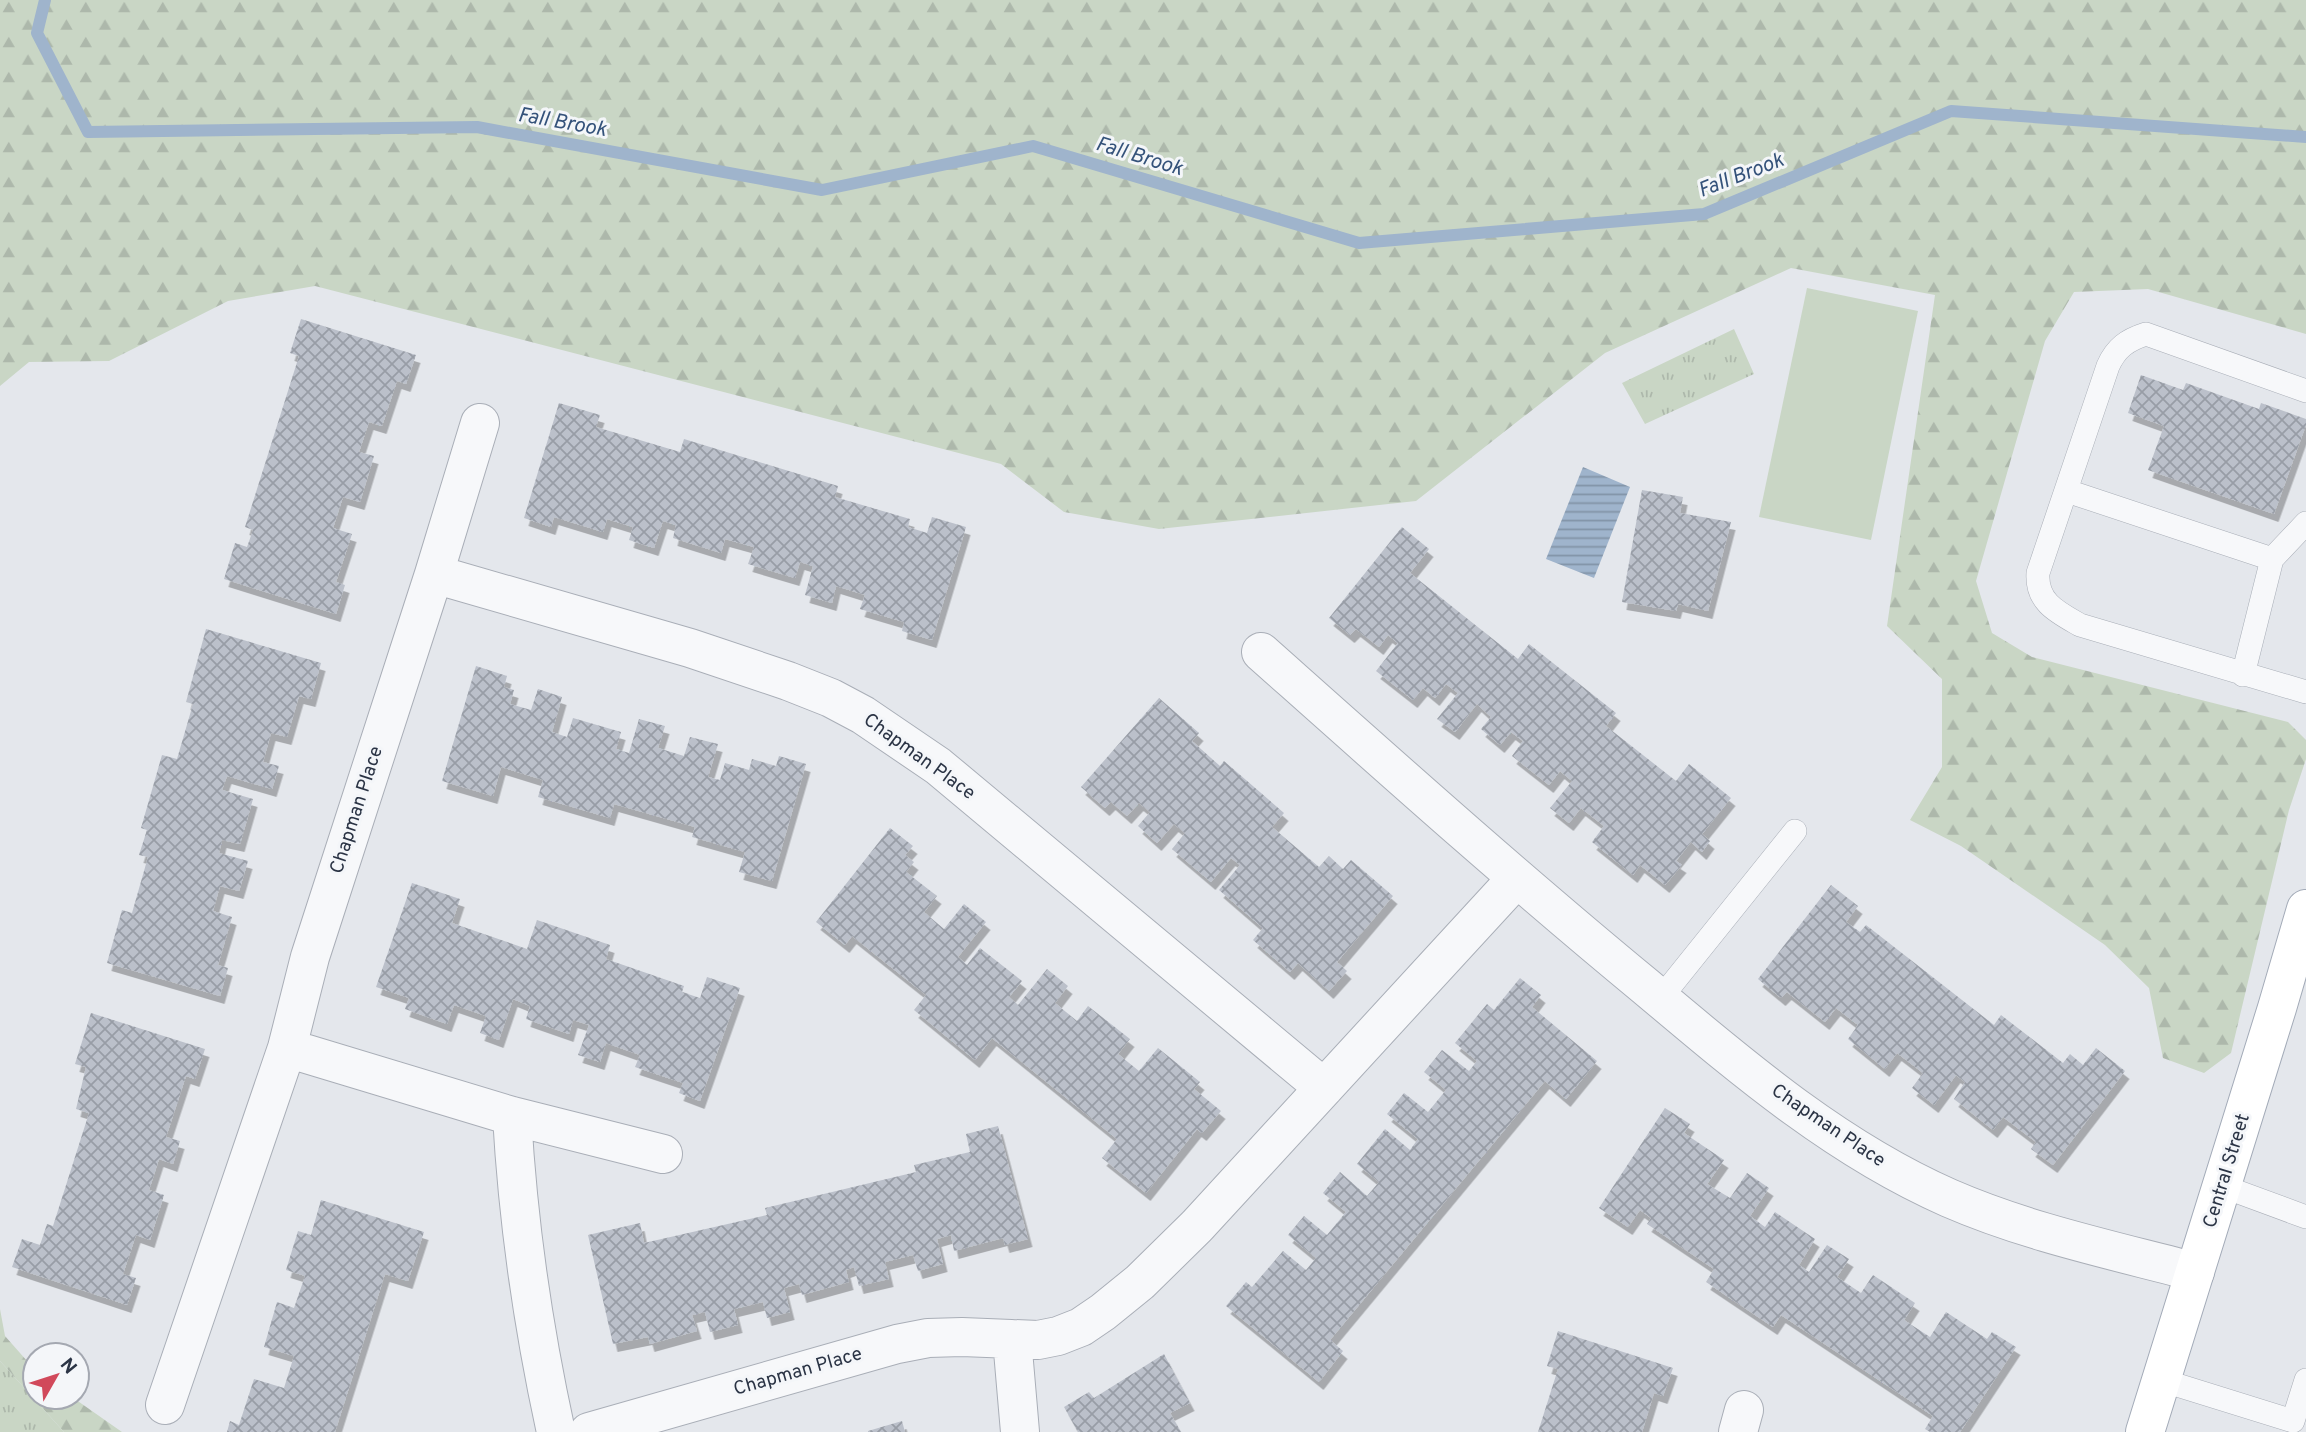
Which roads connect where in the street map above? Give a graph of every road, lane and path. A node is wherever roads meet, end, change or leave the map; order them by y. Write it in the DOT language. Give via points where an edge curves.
graph roads {
  1 [pos="2306,391"];
  2 [pos="480,423"];
  3 [pos="2067,491"];
  4 [pos="2306,523"];
  5 [pos="2272,559"];
  6 [pos="434,574"];
  7 [pos="1261,652"];
  8 [pos="2243,675"];
  9 [pos="2306,692"];
  10 [pos="1795,831"];
  11 [pos="1516,879"];
  12 [pos="2306,909"];
  13 [pos="1660,999"];
  14 [pos="287,1048"];
  15 [pos="1324,1087"];
  16 [pos="512,1116"];
  17 [pos="663,1154"];
  18 [pos="2222,1186"];
  19 [pos="2306,1217"];
  20 [pos="2195,1272"];
  21 [pos="1012,1339"];
  22 [pos="2161,1380"];
  23 [pos="2306,1380"];
  24 [pos="166,1405"];
  25 [pos="556,1432"];
  26 [pos="589,1432"];
  27 [pos="1020,1432"];
  28 [pos="2145,1432"];
  1 -- 3 [label="lane" via="2146,334 2133,338 2114,353 2108,366"];
  2 -- 6 [label="street, Chapman Place"];
  3 -- 5 [label="lane"];
  3 -- 8 [label="lane" via="2038,573 2037,586 2057,612 2080,625"];
  4 -- 5 [label="lane"];
  5 -- 8 [label="lane"];
  6 -- 14 [label="street, Chapman Place" via="310,957"];
  6 -- 15 [label="street, Chapman Place" via="715,656 831,698 863,715 938,766"];
  7 -- 11 [label="street, Chapman Place"];
  8 -- 9 [label="lane"];
  10 -- 13 [label="lane"];
  11 -- 13 [label="street, Chapman Place"];
  11 -- 15 [label="street, Chapman Place"];
  12 -- 18 [label="main road, Central Street"];
  13 -- 20 [label="street, Chapman Place" via="1821,1125 1905,1176 2021,1226"];
  14 -- 16 [label="street"];
  14 -- 24 [label="street, Chapman Place"];
  15 -- 21 [label="street, Chapman Place" via="1198,1226 1103,1312 1058,1336"];
  16 -- 17 [label="street"];
  16 -- 25 [label="street" via="525,1265"];
  18 -- 19 [label="lane"];
  18 -- 20 [label="main road, Central Street"];
  20 -- 22 [label="main road, Central Street"];
  21 -- 26 [label="street, Chapman Place" via="929,1338 897,1344"];
  21 -- 27 [label="street"];
  22 -- 23 [label="lane" via="2293,1421"];
  22 -- 28 [label="main road, Central Street"];
}
